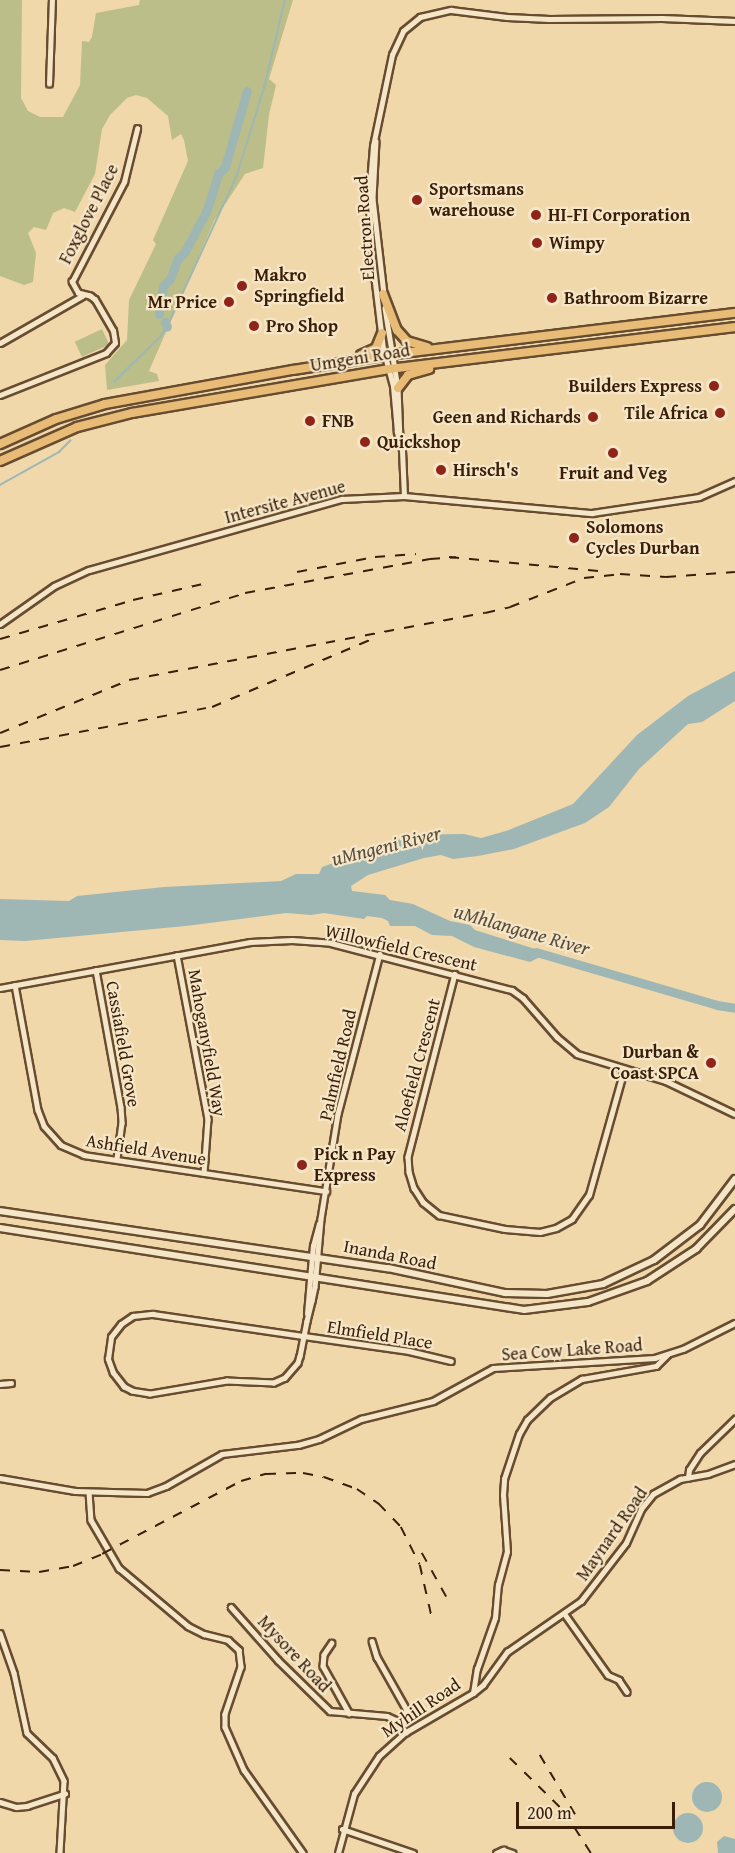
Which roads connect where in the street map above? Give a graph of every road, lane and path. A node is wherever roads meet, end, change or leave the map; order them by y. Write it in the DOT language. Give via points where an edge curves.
graph roads {
  1 [pos="52,0"];
  2 [pos="735,21"];
  3 [pos="49,84"];
  4 [pos="137,129"];
  5 [pos="375,138"];
  6 [pos="384,294"];
  7 [pos="82,296"];
  8 [pos="735,312"];
  9 [pos="735,327"];
  10 [pos="382,333"];
  11 [pos="0,344"];
  12 [pos="440,348"];
  13 [pos="388,355"];
  14 [pos="350,361"];
  15 [pos="439,362"];
  16 [pos="392,369"];
  17 [pos="398,388"];
  18 [pos="0,395"];
  19 [pos="400,439"];
  20 [pos="0,444"];
  21 [pos="0,461"];
  22 [pos="735,481"];
  23 [pos="404,496"];
  24 [pos="0,624"];
  25 [pos="380,954"];
  26 [pos="177,955"];
  27 [pos="96,970"];
  28 [pos="455,974"];
  29 [pos="15,985"];
  30 [pos="0,988"];
  31 [pos="624,1070"];
  32 [pos="735,1116"];
  33 [pos="117,1159"];
  34 [pos="204,1173"];
  35 [pos="735,1179"];
  36 [pos="326,1191"];
  37 [pos="735,1209"];
  38 [pos="0,1211"];
  39 [pos="0,1228"];
  40 [pos="315,1257"];
  41 [pos="313,1278"];
  42 [pos="307,1321"];
  43 [pos="735,1323"];
  44 [pos="304,1336"];
  45 [pos="667,1356"];
  46 [pos="451,1361"];
  47 [pos="11,1383"];
  48 [pos="0,1384"];
  49 [pos="735,1419"];
  50 [pos="735,1464"];
  51 [pos="0,1478"];
  52 [pos="688,1478"];
  53 [pos="89,1492"];
  54 [pos="231,1607"];
  55 [pos="564,1613"];
  56 [pos="0,1632"];
  57 [pos="372,1641"];
  58 [pos="332,1643"];
  59 [pos="627,1692"];
  60 [pos="472,1693"];
  61 [pos="350,1713"];
  62 [pos="400,1724"];
  63 [pos="406,1732"];
  64 [pos="65,1794"];
  65 [pos="0,1802"];
  66 [pos="342,1829"];
  67 [pos="60,1853"];
  68 [pos="303,1853"];
  69 [pos="338,1853"];
  70 [pos="413,1853"];
  71 [pos="496,1853"];
  72 [pos="513,1853"];
  1 -- 3 [label="street"];
  2 -- 5 [label="street" via="549,19 451,10 429,13 408,26 395,46"];
  4 -- 7 [label="street, Foxglove Place" via="122,187 72,277 73,288"];
  5 -- 6 [label="street, Electron Road" via="373,199"];
  5 -- 10 [label="street, Electron Road" via="369,218"];
  6 -- 12 [label="highway" via="400,335 413,344"];
  6 -- 13 [label="street, Electron Road"];
  7 -- 11 [label="street"];
  7 -- 18 [label="street" via="93,298 104,315 115,335 113,346 100,355"];
  8 -- 12 [label="highway, Umgeni Road"];
  9 -- 15 [label="highway, Umgeni Road"];
  10 -- 13 [label="street, Electron Road"];
  10 -- 14 [label="highway" via="375,349"];
  12 -- 13 [label="highway, Umgeni Road"];
  13 -- 14 [label="highway, Umgeni Road"];
  13 -- 16 [label="street"];
  14 -- 20 [label="highway, Umgeni Road" via="105,404 56,419"];
  15 -- 16 [label="highway, Umgeni Road"];
  15 -- 17 [label="highway" via="408,375"];
  16 -- 17 [label="street"];
  16 -- 19 [label="street"];
  16 -- 21 [label="highway, Umgeni Road" via="97,421 52,436"];
  17 -- 19 [label="street"];
  19 -- 23 [label="street"];
  22 -- 23 [label="street, Intersite Avenue" via="716,492 693,498 592,513"];
  23 -- 24 [label="street, Intersite Avenue" via="337,500 95,568 54,586"];
  25 -- 26 [label="street, Willowfield Crescent" via="331,943 282,940"];
  25 -- 28 [label="street, Willowfield Crescent"];
  25 -- 36 [label="street, Palmfield Road" via="339,1114"];
  26 -- 27 [label="street, Willowfield Crescent"];
  26 -- 34 [label="street, Mahoganyfield Way" via="208,1119"];
  27 -- 29 [label="street, Willowfield Crescent"];
  27 -- 33 [label="street, Cassiafield Grove" via="122,1107"];
  28 -- 31 [label="street, Willowfield Crescent" via="512,990 570,1049 590,1060"];
  28 -- 31 [label="street, Aloefield Crescent" via="408,1156 414,1188 439,1215 540,1232 572,1219 589,1195"];
  29 -- 30 [label="street, Willowfield Crescent"];
  29 -- 33 [label="street, Ashfield Avenue" via="44,1126 56,1141 72,1151"];
  31 -- 32 [label="street, Willowfield Crescent" via="676,1085"];
  33 -- 34 [label="street, Ashfield Avenue"];
  34 -- 36 [label="street, Ashfield Avenue"];
  35 -- 40 [label="main road, Inanda Road" via="700,1225 678,1244 640,1269 584,1289 547,1294 505,1293"];
  36 -- 40 [label="street, Palmfield Road"];
  37 -- 41 [label="main road, Inanda Road" via="702,1244 660,1274 609,1297 566,1306 505,1309"];
  38 -- 40 [label="main road, Inanda Road"];
  39 -- 41 [label="main road, Inanda Road"];
  40 -- 41 [label="street, Palmfield Road"];
  41 -- 42 [label="street, Palmfield Road"];
  41 -- 42 [label="street, Palmfield Road" via="315,1287"];
  42 -- 44 [label="street"];
  43 -- 45 [label="street, Sea Cow Lake Road"];
  44 -- 44 [label="street, Elmfield Place" via="298,1362 285,1378 274,1383 227,1381 140,1394 117,1381 108,1359 115,1331 127,1320 143,1314"];
  44 -- 46 [label="street, Elmfield Place"];
  45 -- 53 [label="street, Sea Cow Lake Road" via="501,1366 426,1404 361,1419 319,1439 222,1454 157,1490"];
  45 -- 60 [label="street, Myhill Road" via="656,1366 575,1383 544,1402 522,1427 504,1479 507,1552 495,1618"];
  47 -- 48 [label="street"];
  49 -- 52 [label="street" via="700,1453"];
  50 -- 52 [label="street, Maynard Road"];
  51 -- 53 [label="street, Sea Cow Lake Road"];
  52 -- 55 [label="street, Maynard Road" via="669,1483 648,1499 626,1543 603,1575"];
  53 -- 68 [label="street" via="91,1520 119,1568 188,1626 228,1640 239,1650 241,1667 225,1714 225,1727 244,1770"];
  54 -- 61 [label="street, Mysore Road" via="327,1710"];
  55 -- 59 [label="street" via="608,1675 619,1680"];
  55 -- 60 [label="street, Maynard Road" via="507,1652 483,1685"];
  56 -- 64 [label="street" via="27,1733 60,1767"];
  57 -- 62 [label="street" via="407,1710"];
  58 -- 61 [label="street" via="324,1655 323,1666"];
  60 -- 63 [label="street, Myhill Road"];
  61 -- 62 [label="street, Mysore Road" via="387,1716"];
  62 -- 63 [label="street"];
  63 -- 66 [label="street, Myhill Road" via="364,1774"];
  64 -- 65 [label="street" via="16,1808"];
  64 -- 67 [label="street"];
  66 -- 69 [label="street, Myhill Road"];
  66 -- 70 [label="street"];
  71 -- 72 [label="street"];
}
